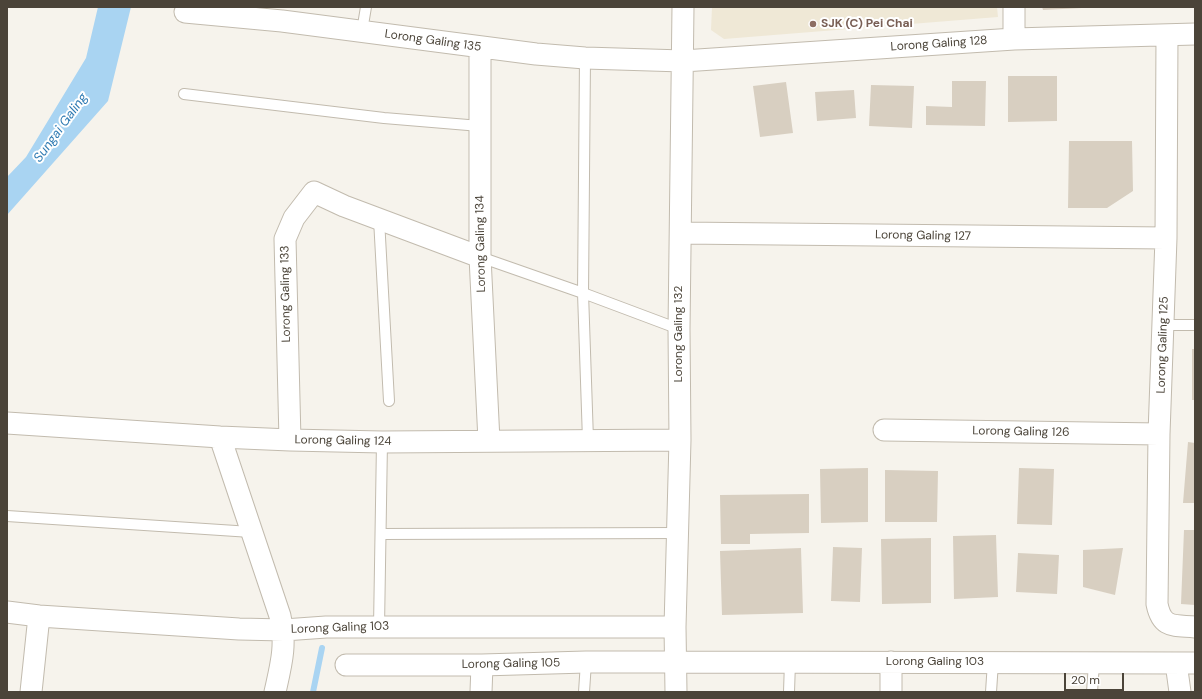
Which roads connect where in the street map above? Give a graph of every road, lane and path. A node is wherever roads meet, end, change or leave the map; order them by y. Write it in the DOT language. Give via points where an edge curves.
graph roads {
  1 [pos="366,7"];
  2 [pos="683,7"];
  3 [pos="1014,7"];
  4 [pos="185,12"];
  5 [pos="264,13"];
  6 [pos="362,32"];
  7 [pos="1195,34"];
  8 [pos="1167,35"];
  9 [pos="1014,39"];
  10 [pos="480,48"];
  11 [pos="585,58"];
  12 [pos="683,61"];
  13 [pos="184,94"];
  14 [pos="480,126"];
  15 [pos="379,219"];
  16 [pos="681,233"];
  17 [pos="1166,238"];
  18 [pos="480,257"];
  19 [pos="583,293"];
  20 [pos="1164,325"];
  21 [pos="1195,325"];
  22 [pos="679,329"];
  23 [pos="389,401"];
  24 [pos="7,423"];
  25 [pos="884,430"];
  26 [pos="1159,434"];
  27 [pos="220,437"];
  28 [pos="290,440"];
  29 [pos="489,440"];
  30 [pos="588,440"];
  31 [pos="680,440"];
  32 [pos="382,442"];
  33 [pos="7,516"];
  34 [pos="252,532"];
  35 [pos="677,533"];
  36 [pos="380,534"];
  37 [pos="7,612"];
  38 [pos="39,616"];
  39 [pos="379,627"];
  40 [pos="675,627"];
  41 [pos="1195,627"];
  42 [pos="284,630"];
  43 [pos="586,662"];
  44 [pos="676,662"];
  45 [pos="790,662"];
  46 [pos="891,662"];
  47 [pos="993,662"];
  48 [pos="1094,663"];
  49 [pos="1186,663"];
  50 [pos="346,665"];
  51 [pos="482,665"];
  52 [pos="31,692"];
  53 [pos="275,692"];
  54 [pos="480,692"];
  55 [pos="584,692"];
  56 [pos="676,692"];
  57 [pos="789,692"];
  58 [pos="891,692"];
  59 [pos="992,692"];
  60 [pos="1092,692"];
  61 [pos="1180,692"];
  1 -- 6 [label="lane"];
  2 -- 12 [label="street, Lorong Galing 132"];
  3 -- 9 [label="street"];
  4 -- 5 [label="street, Lorong Galing 135"];
  5 -- 6 [label="street, Lorong Galing 135"];
  6 -- 10 [label="street, Lorong Galing 135"];
  7 -- 8 [label="street, Lorong Galing 128"];
  8 -- 9 [label="street, Lorong Galing 128"];
  8 -- 17 [label="street, Lorong Galing 125"];
  9 -- 12 [label="street, Lorong Galing 128"];
  10 -- 11 [label="street, Lorong Galing 135"];
  10 -- 14 [label="street, Lorong Galing 134"];
  11 -- 12 [label="street, Lorong Galing 135"];
  11 -- 19 [label="lane"];
  12 -- 16 [label="street, Lorong Galing 132"];
  13 -- 14 [label="lane" via="384,118"];
  14 -- 18 [label="street, Lorong Galing 134"];
  15 -- 18 [label="street, Lorong Galing 133"];
  15 -- 23 [label="lane"];
  15 -- 28 [label="street, Lorong Galing 133" via="314,192 294,218 285,238"];
  16 -- 17 [label="street, Lorong Galing 127"];
  16 -- 22 [label="street, Lorong Galing 132"];
  17 -- 20 [label="street, Lorong Galing 125"];
  18 -- 19 [label="lane"];
  18 -- 29 [label="street, Lorong Galing 134"];
  19 -- 22 [label="lane"];
  19 -- 30 [label="lane"];
  20 -- 21 [label="lane"];
  20 -- 26 [label="street, Lorong Galing 125"];
  22 -- 31 [label="street, Lorong Galing 132"];
  24 -- 27 [label="street, Lorong Galing 124"];
  25 -- 26 [label="street, Lorong Galing 126"];
  26 -- 41 [label="street, Lorong Galing 125" via="1159,614 1168,624"];
  27 -- 28 [label="street, Lorong Galing 124"];
  27 -- 34 [label="street"];
  28 -- 32 [label="street, Lorong Galing 124"];
  29 -- 30 [label="street, Lorong Galing 124"];
  29 -- 32 [label="street, Lorong Galing 124"];
  30 -- 31 [label="street, Lorong Galing 124"];
  31 -- 35 [label="street, Lorong Galing 132"];
  32 -- 36 [label="lane"];
  33 -- 34 [label="lane"];
  34 -- 42 [label="street"];
  35 -- 36 [label="lane"];
  35 -- 40 [label="street, Lorong Galing 132"];
  36 -- 39 [label="lane"];
  37 -- 38 [label="street, Lorong Galing 103"];
  38 -- 42 [label="street, Lorong Galing 103"];
  38 -- 52 [label="street"];
  39 -- 40 [label="street, Lorong Galing 103"];
  39 -- 42 [label="street, Lorong Galing 103"];
  40 -- 44 [label="street, Lorong Galing 132"];
  42 -- 53 [label="street" via="284,648"];
  43 -- 44 [label="street, Lorong Galing 105"];
  43 -- 51 [label="street, Lorong Galing 105"];
  43 -- 55 [label="lane"];
  44 -- 45 [label="street, Lorong Galing 103"];
  44 -- 56 [label="street, Lorong Galing 132"];
  45 -- 46 [label="street, Lorong Galing 103"];
  45 -- 57 [label="lane"];
  46 -- 47 [label="street, Lorong Galing 103"];
  46 -- 58 [label="street"];
  47 -- 48 [label="street, Lorong Galing 103"];
  47 -- 59 [label="lane"];
  48 -- 49 [label="street, Lorong Galing 103"];
  48 -- 60 [label="lane"];
  49 -- 61 [label="street"];
  50 -- 51 [label="street, Lorong Galing 105"];
  51 -- 54 [label="street"];
}
